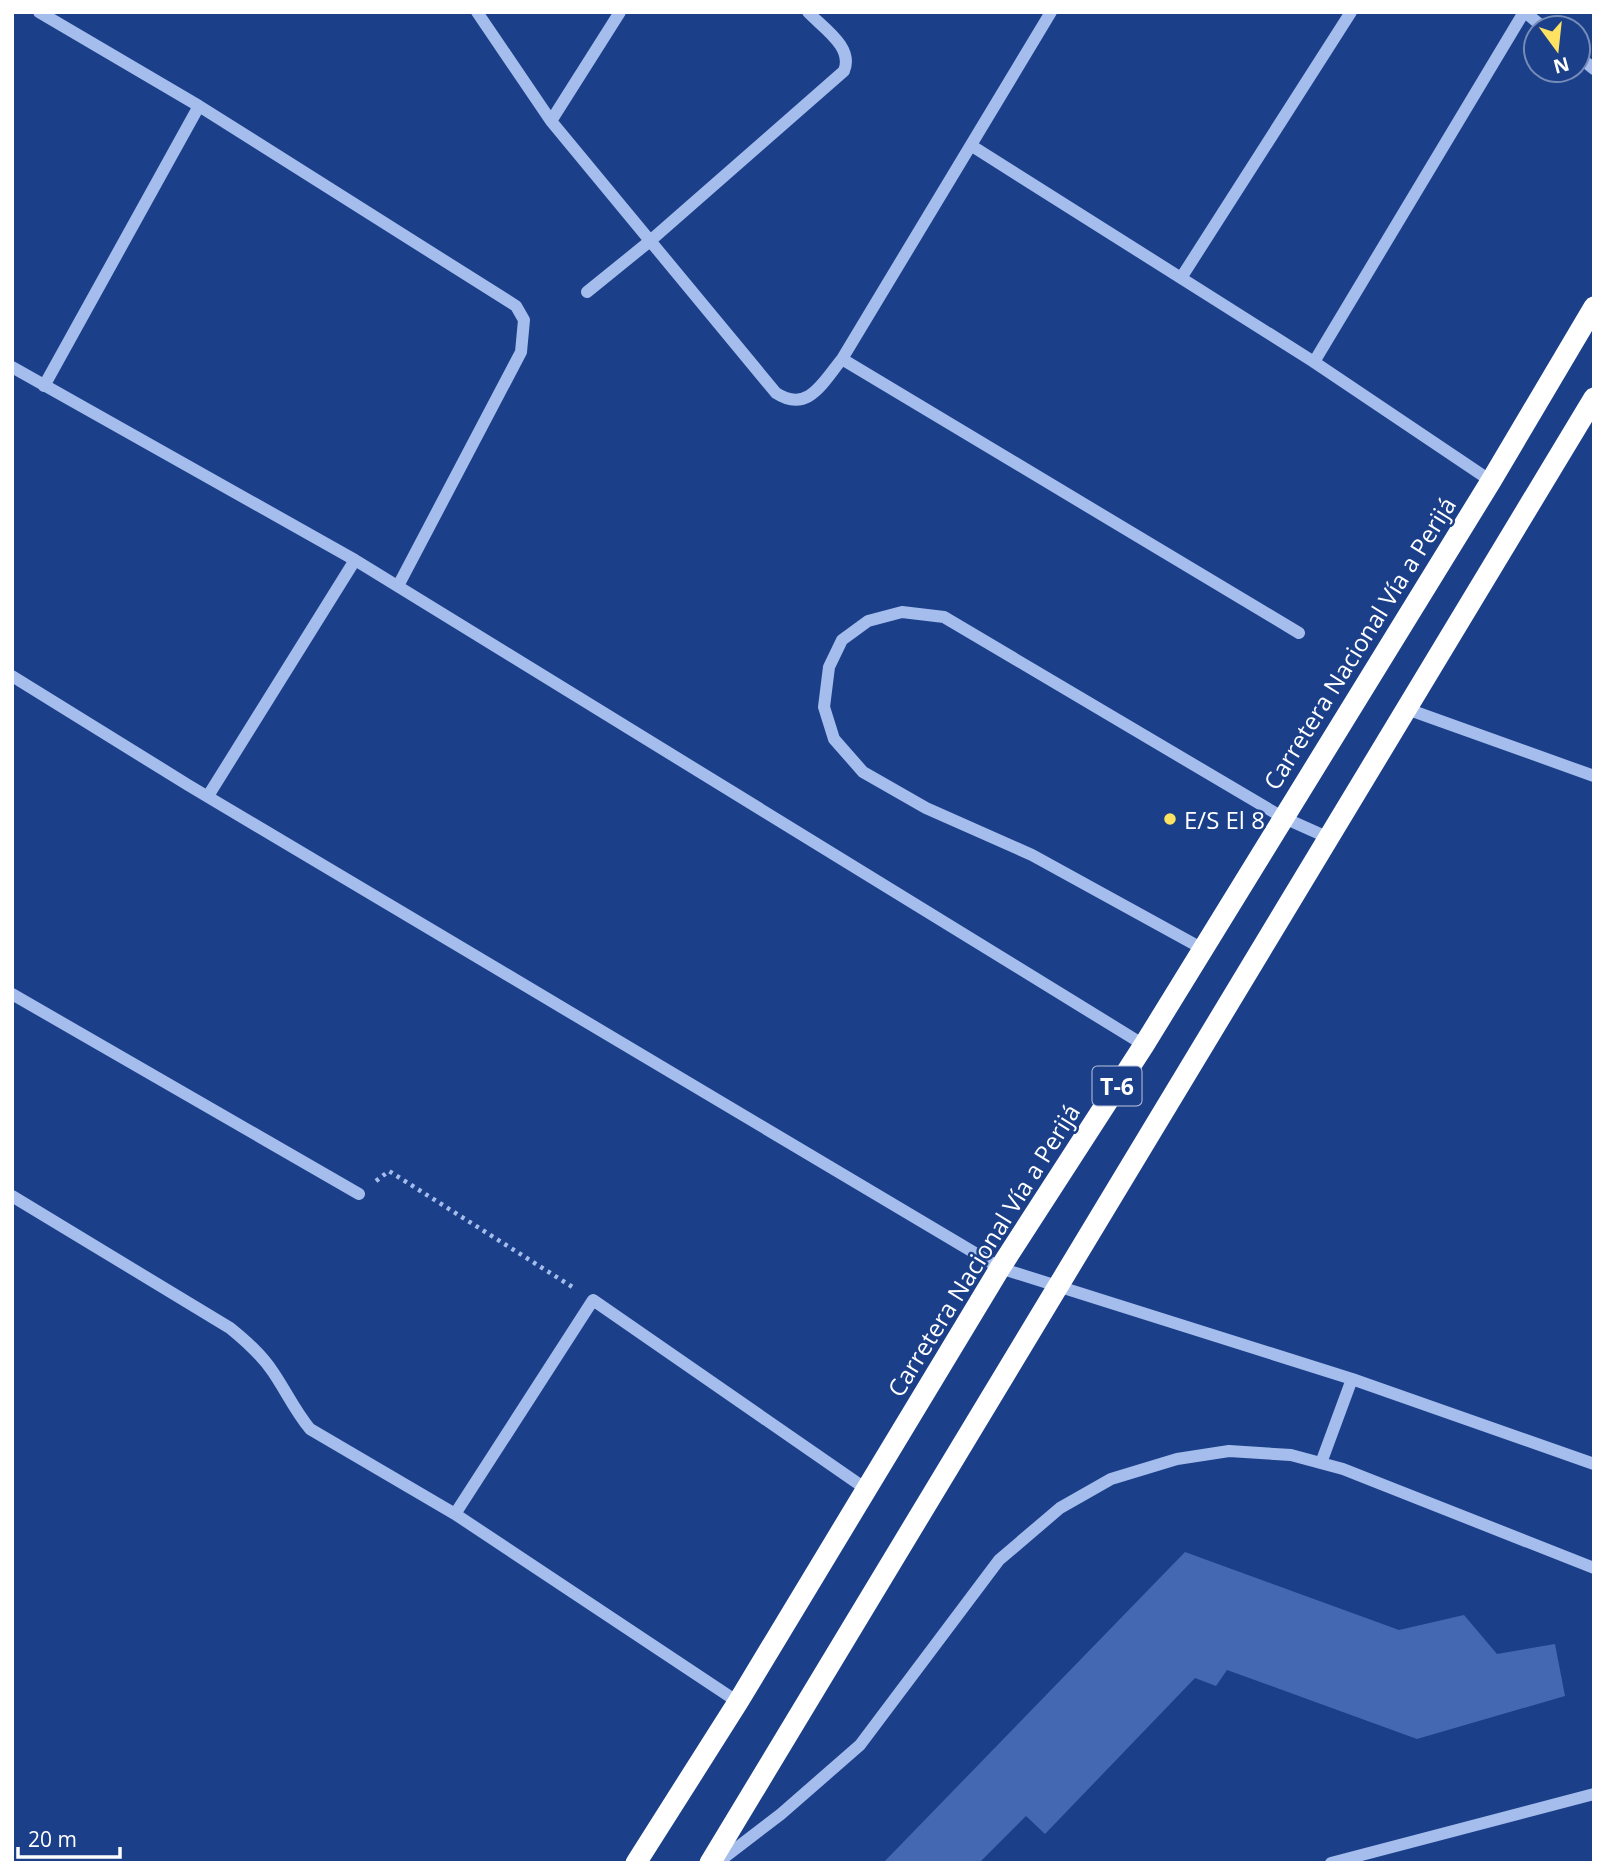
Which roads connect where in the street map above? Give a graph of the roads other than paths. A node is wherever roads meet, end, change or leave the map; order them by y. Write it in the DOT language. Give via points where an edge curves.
graph roads {
  1 [pos="39,12"];
  2 [pos="477,12"];
  3 [pos="620,12"];
  4 [pos="808,12"];
  5 [pos="1051,12"];
  6 [pos="1351,12"];
  7 [pos="1524,12"];
  8 [pos="200,106"];
  9 [pos="551,121"];
  10 [pos="972,146"];
  11 [pos="650,241"];
  12 [pos="1181,278"];
  13 [pos="587,292"];
  14 [pos="1594,307"];
  15 [pos="842,359"];
  16 [pos="1314,362"];
  17 [pos="12,367"];
  18 [pos="44,386"];
  19 [pos="1594,398"];
  20 [pos="1586,426"];
  21 [pos="1491,481"];
  22 [pos="355,560"];
  23 [pos="398,586"];
  24 [pos="1299,633"];
  25 [pos="12,676"];
  26 [pos="1408,709"];
  27 [pos="1594,776"];
  28 [pos="208,796"];
  29 [pos="1282,817"];
  30 [pos="1329,838"];
  31 [pos="1203,949"];
  32 [pos="12,994"];
  33 [pos="1144,1045"];
  34 [pos="359,1194"];
  35 [pos="12,1196"];
  36 [pos="1000,1268"];
  37 [pos="1056,1288"];
  38 [pos="1352,1379"];
  39 [pos="1321,1463"];
  40 [pos="1594,1464"];
  41 [pos="866,1489"];
  42 [pos="455,1514"];
  43 [pos="1594,1568"];
  44 [pos="738,1702"];
  45 [pos="1594,1794"];
  46 [pos="636,1863"];
  47 [pos="710,1863"];
  48 [pos="716,1863"];
  49 [pos="1331,1863"];
  1 -- 8 [label="street"];
  2 -- 9 [label="street"];
  3 -- 9 [label="street"];
  4 -- 11 [label="street" via="844,49 844,71"];
  5 -- 10 [label="street"];
  6 -- 12 [label="street"];
  7 -- 16 [label="street"];
  8 -- 18 [label="street"];
  8 -- 23 [label="street" via="516,306 524,320 520,352"];
  9 -- 11 [label="street"];
  10 -- 12 [label="street"];
  10 -- 15 [label="street"];
  11 -- 13 [label="street"];
  11 -- 15 [label="street" via="776,393 788,401 800,401 815,392"];
  12 -- 16 [label="street"];
  14 -- 21 [label="highway, Carretera Nacional Vía a Perijá / T-6"];
  15 -- 24 [label="street"];
  16 -- 21 [label="street"];
  17 -- 18 [label="street"];
  18 -- 22 [label="street"];
  19 -- 20 [label="highway, T-6"];
  20 -- 26 [label="highway, T-6"];
  21 -- 29 [label="highway, Carretera Nacional Vía a Perijá / T-6"];
  22 -- 23 [label="street"];
  22 -- 28 [label="street"];
  23 -- 33 [label="street"];
  25 -- 28 [label="street"];
  26 -- 27 [label="street"];
  26 -- 30 [label="highway, T-6"];
  28 -- 36 [label="street"];
  29 -- 30 [label="street"];
  29 -- 31 [label="highway, Carretera Nacional Vía a Perijá / T-6"];
  29 -- 31 [label="street" via="944,617 902,612 868,621 842,640 829,667 824,708 834,739 863,772 926,808 1032,855"];
  30 -- 37 [label="highway, T-6"];
  31 -- 33 [label="highway, Carretera Nacional Vía a Perijá / T-6"];
  32 -- 34 [label="street"];
  33 -- 36 [label="highway, Carretera Nacional Vía a Perijá / T-6"];
  35 -- 42 [label="street" via="230,1328 257,1350 310,1429"];
  36 -- 37 [label="street"];
  36 -- 41 [label="highway, Carretera Nacional Vía a Perijá / T-6"];
  37 -- 38 [label="street"];
  37 -- 47 [label="highway, T-6"];
  38 -- 39 [label="street"];
  38 -- 40 [label="street"];
  39 -- 43 [label="street"];
  39 -- 48 [label="street" via="1291,1455 1229,1451 1190,1457 1111,1479 1060,1508 999,1560 860,1745 782,1814"];
  41 -- 42 [label="street" via="593,1300"];
  41 -- 44 [label="highway, Carretera Nacional Vía a Perijá / T-6"];
  42 -- 44 [label="street"];
  44 -- 46 [label="highway, Carretera Nacional Vía a Perijá / T-6"];
  45 -- 49 [label="street"];
}
